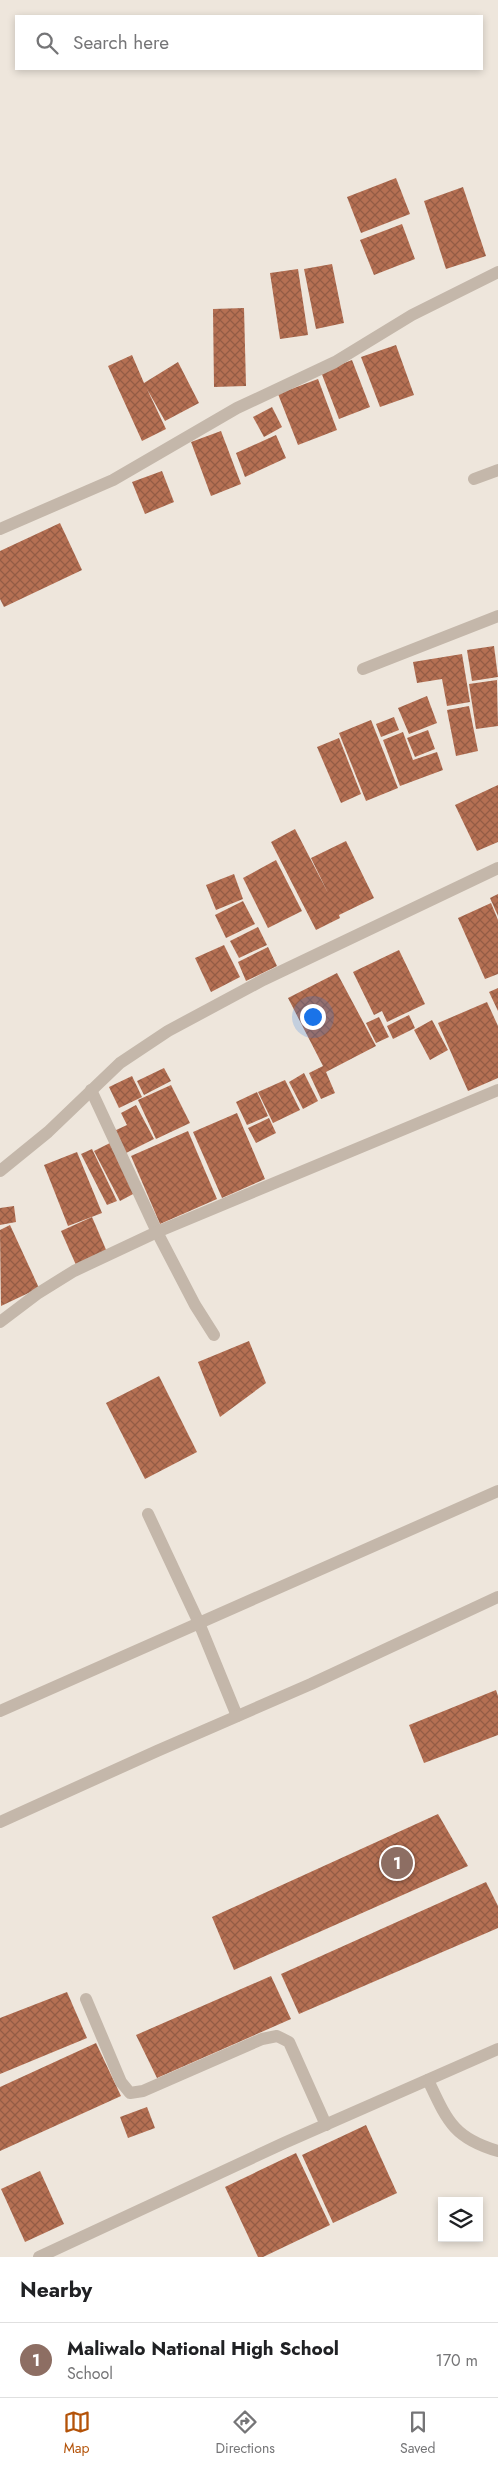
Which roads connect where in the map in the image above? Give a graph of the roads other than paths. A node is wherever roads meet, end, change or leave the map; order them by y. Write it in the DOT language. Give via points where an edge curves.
graph roads {
  1 [pos="498,272"];
  2 [pos="498,470"];
  3 [pos="474,479"];
  4 [pos="0,529"];
  5 [pos="498,616"];
  6 [pos="363,670"];
  7 [pos="498,868"];
  8 [pos="91,1090"];
  9 [pos="498,1090"];
  10 [pos="0,1171"];
  11 [pos="157,1232"];
  12 [pos="0,1322"];
  13 [pos="214,1335"];
  14 [pos="498,1491"];
  15 [pos="148,1514"];
  16 [pos="498,1597"];
  17 [pos="200,1624"];
  18 [pos="0,1711"];
  19 [pos="237,1716"];
  20 [pos="0,1822"];
  21 [pos="86,1999"];
  22 [pos="498,2049"];
  23 [pos="428,2080"];
  24 [pos="326,2125"];
  25 [pos="498,2151"];
  26 [pos="53,2254"];
  27 [pos="39,2257"];
  1 -- 4 [label="street" via="412,315 335,362 237,408 113,480"];
  2 -- 3 [label="street"];
  5 -- 6 [label="street"];
  7 -- 8 [label="street" via="263,980 168,1031 120,1063"];
  8 -- 10 [label="street" via="48,1132"];
  8 -- 11 [label="street"];
  9 -- 11 [label="street"];
  11 -- 12 [label="street" via="74,1271 36,1294"];
  11 -- 13 [label="street"];
  14 -- 17 [label="street"];
  15 -- 17 [label="street"];
  16 -- 19 [label="street"];
  17 -- 18 [label="street"];
  17 -- 19 [label="street"];
  19 -- 20 [label="street"];
  21 -- 24 [label="street" via="121,2082 130,2093 143,2091 262,2039 277,2036 289,2042"];
  22 -- 23 [label="street"];
  23 -- 24 [label="street"];
  23 -- 25 [label="street" via="444,2115 460,2135"];
  24 -- 26 [label="street"];
  26 -- 27 [label="street"];
}
